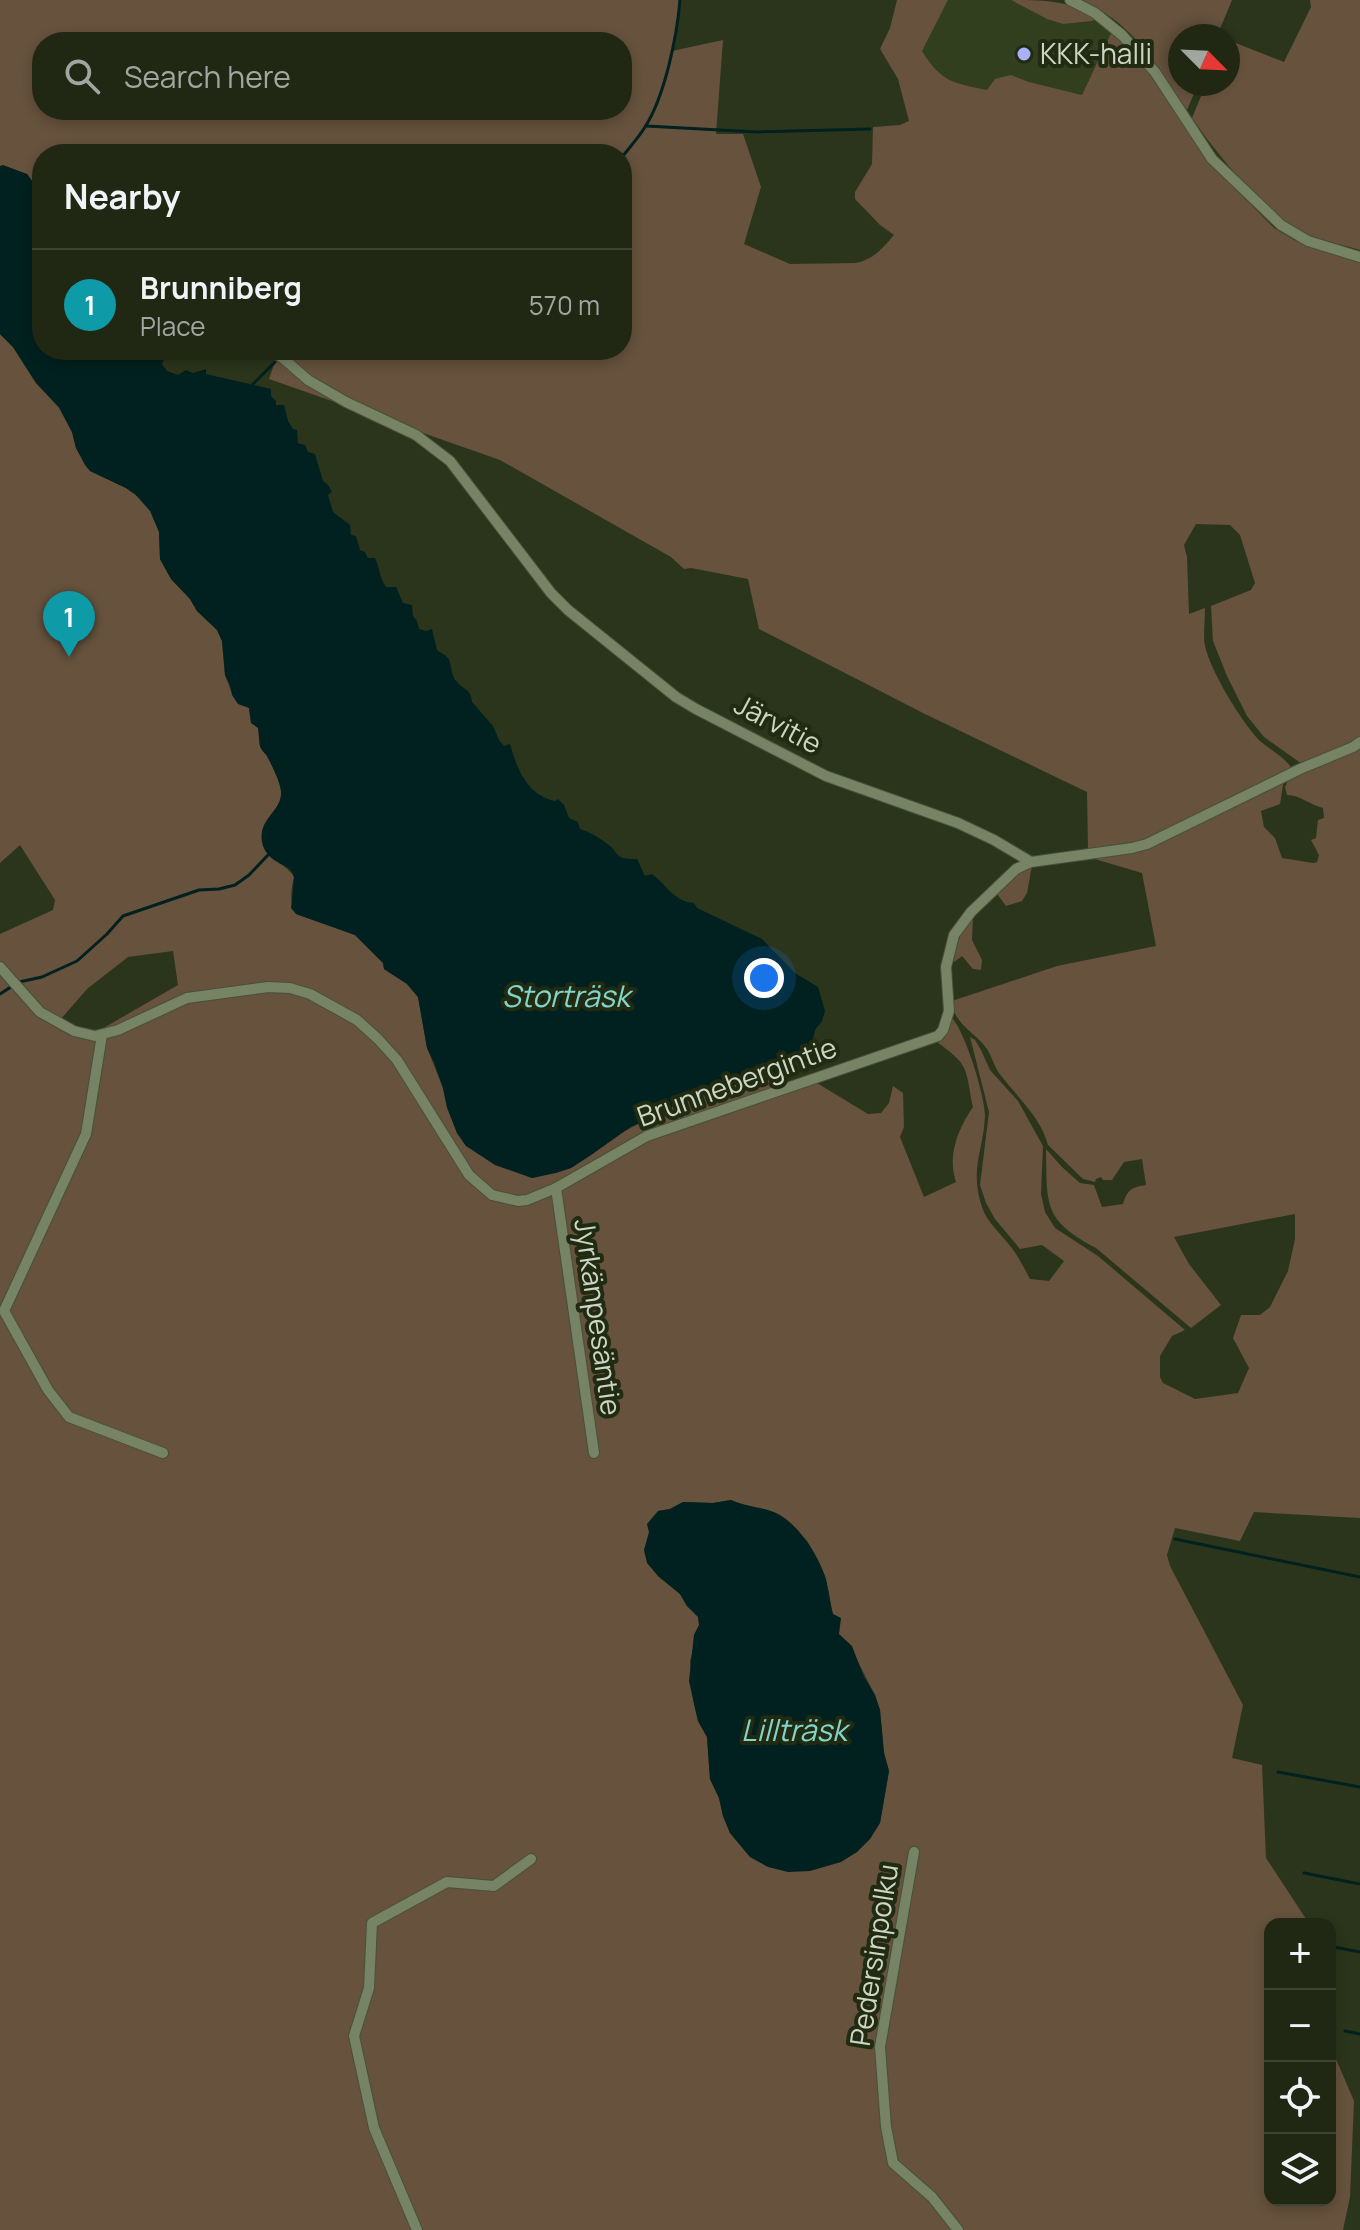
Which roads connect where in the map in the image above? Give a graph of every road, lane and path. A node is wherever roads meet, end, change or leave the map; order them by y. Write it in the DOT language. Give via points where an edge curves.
graph roads {
  1 [pos="1070,0"];
  2 [pos="1360,257"];
  3 [pos="285,360"];
  4 [pos="1360,742"];
  5 [pos="1031,862"];
  6 [pos="0,967"];
  7 [pos="102,1035"];
  8 [pos="556,1188"];
  9 [pos="163,1453"];
  10 [pos="594,1453"];
  11 [pos="914,1852"];
  12 [pos="531,1859"];
  13 [pos="417,2230"];
  14 [pos="958,2230"];
  1 -- 2 [label="street" via="1122,35 1155,72 1212,159 1281,225 1308,241"];
  3 -- 5 [label="street, Järvitie" via="308,380 416,435 450,461 551,593 676,697 834,780 958,823"];
  4 -- 5 [label="street" via="1147,844"];
  5 -- 8 [label="street, Brunnebergintie" via="1005,879 954,935 946,967 949,1011 938,1036 647,1136"];
  6 -- 7 [label="street" via="40,1012 74,1031"];
  7 -- 8 [label="street, Brunnebergintie" via="187,998 268,987 297,989 357,1020 388,1049 484,1190 518,1201"];
  7 -- 9 [label="street" via="86,1134 4,1311 69,1417"];
  8 -- 10 [label="street, Jyrkänpesäntie"];
  11 -- 14 [label="street, Pedersinpolku" via="880,2047 886,2127 893,2163 932,2197"];
  12 -- 13 [label="street" via="494,1886 447,1882 372,1923 369,1988 354,2036 374,2128"];
}
